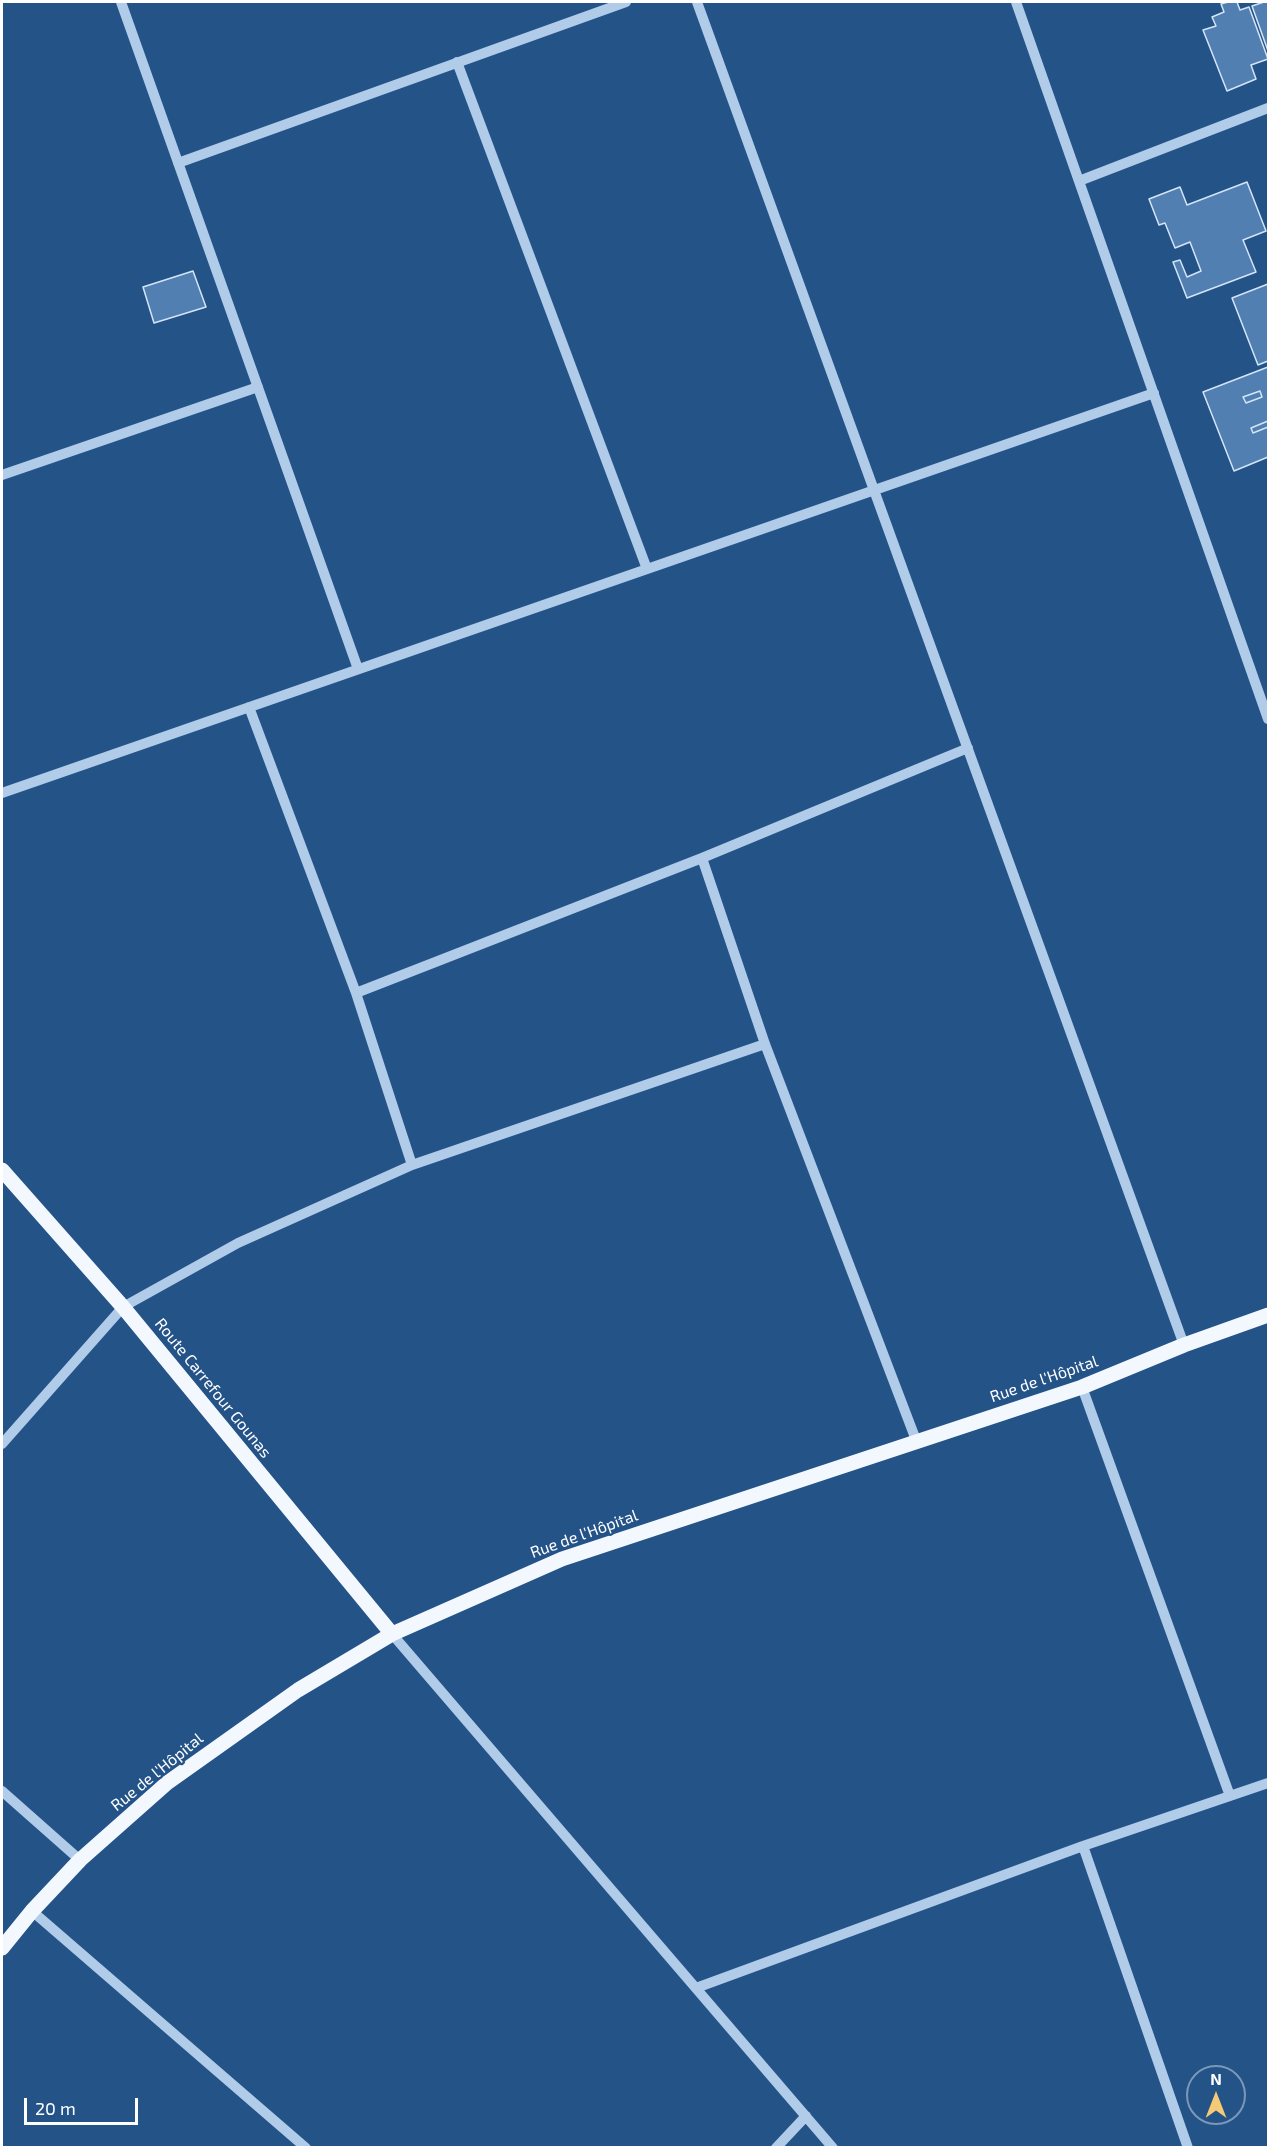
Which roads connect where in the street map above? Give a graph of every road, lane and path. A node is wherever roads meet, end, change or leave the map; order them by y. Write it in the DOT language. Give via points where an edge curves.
graph roads {
  1 [pos="121,2"];
  2 [pos="626,2"];
  3 [pos="698,2"];
  4 [pos="1016,2"];
  5 [pos="457,62"];
  6 [pos="1269,108"];
  7 [pos="178,163"];
  8 [pos="1079,181"];
  9 [pos="258,387"];
  10 [pos="1154,393"];
  11 [pos="2,475"];
  12 [pos="874,490"];
  13 [pos="647,568"];
  14 [pos="357,669"];
  15 [pos="249,707"];
  16 [pos="1269,719"];
  17 [pos="968,748"];
  18 [pos="2,793"];
  19 [pos="702,858"];
  20 [pos="356,993"];
  21 [pos="765,1044"];
  22 [pos="412,1165"];
  23 [pos="2,1170"];
  24 [pos="123,1307"];
  25 [pos="1269,1315"];
  26 [pos="1184,1345"];
  27 [pos="1082,1387"];
  28 [pos="916,1440"];
  29 [pos="2,1444"];
  30 [pos="392,1634"];
  31 [pos="1269,1783"];
  32 [pos="2,1791"];
  33 [pos="1230,1796"];
  34 [pos="1083,1845"];
  35 [pos="80,1860"];
  36 [pos="32,1911"];
  37 [pos="2,1948"];
  38 [pos="696,1988"];
  39 [pos="806,2116"];
  40 [pos="306,2148"];
  41 [pos="776,2148"];
  42 [pos="833,2148"];
  43 [pos="1188,2148"];
  1 -- 7 [label="street"];
  2 -- 5 [label="street"];
  3 -- 12 [label="street"];
  4 -- 8 [label="street"];
  5 -- 7 [label="street"];
  5 -- 13 [label="street"];
  6 -- 8 [label="street"];
  7 -- 9 [label="street"];
  8 -- 10 [label="street"];
  9 -- 11 [label="street"];
  9 -- 14 [label="street"];
  10 -- 12 [label="street"];
  10 -- 16 [label="street"];
  12 -- 13 [label="street"];
  12 -- 17 [label="street"];
  13 -- 14 [label="street"];
  14 -- 15 [label="street"];
  15 -- 18 [label="street"];
  15 -- 20 [label="street"];
  17 -- 19 [label="street"];
  17 -- 26 [label="street"];
  19 -- 20 [label="street"];
  19 -- 21 [label="street"];
  20 -- 22 [label="street"];
  21 -- 22 [label="street"];
  21 -- 28 [label="street"];
  22 -- 24 [label="street" via="238,1243"];
  23 -- 24 [label="main road, Route Carrefour Gounas"];
  24 -- 29 [label="street"];
  24 -- 30 [label="main road, Route Carrefour Gounas"];
  25 -- 26 [label="main road, Rue de l'Hôpital"];
  26 -- 27 [label="main road, Rue de l'Hôpital"];
  27 -- 28 [label="main road, Rue de l'Hôpital"];
  27 -- 33 [label="street"];
  28 -- 30 [label="main road, Rue de l'Hôpital" via="562,1559"];
  30 -- 35 [label="main road, Rue de l'Hôpital" via="298,1690 167,1783"];
  30 -- 38 [label="street"];
  31 -- 33 [label="street"];
  32 -- 35 [label="street"];
  33 -- 34 [label="street"];
  34 -- 38 [label="street"];
  34 -- 43 [label="street"];
  35 -- 36 [label="main road, Rue de l'Hôpital"];
  36 -- 37 [label="main road, Rue de l'Hôpital"];
  36 -- 40 [label="street"];
  38 -- 39 [label="street"];
  39 -- 41 [label="street"];
  39 -- 42 [label="street"];
}
